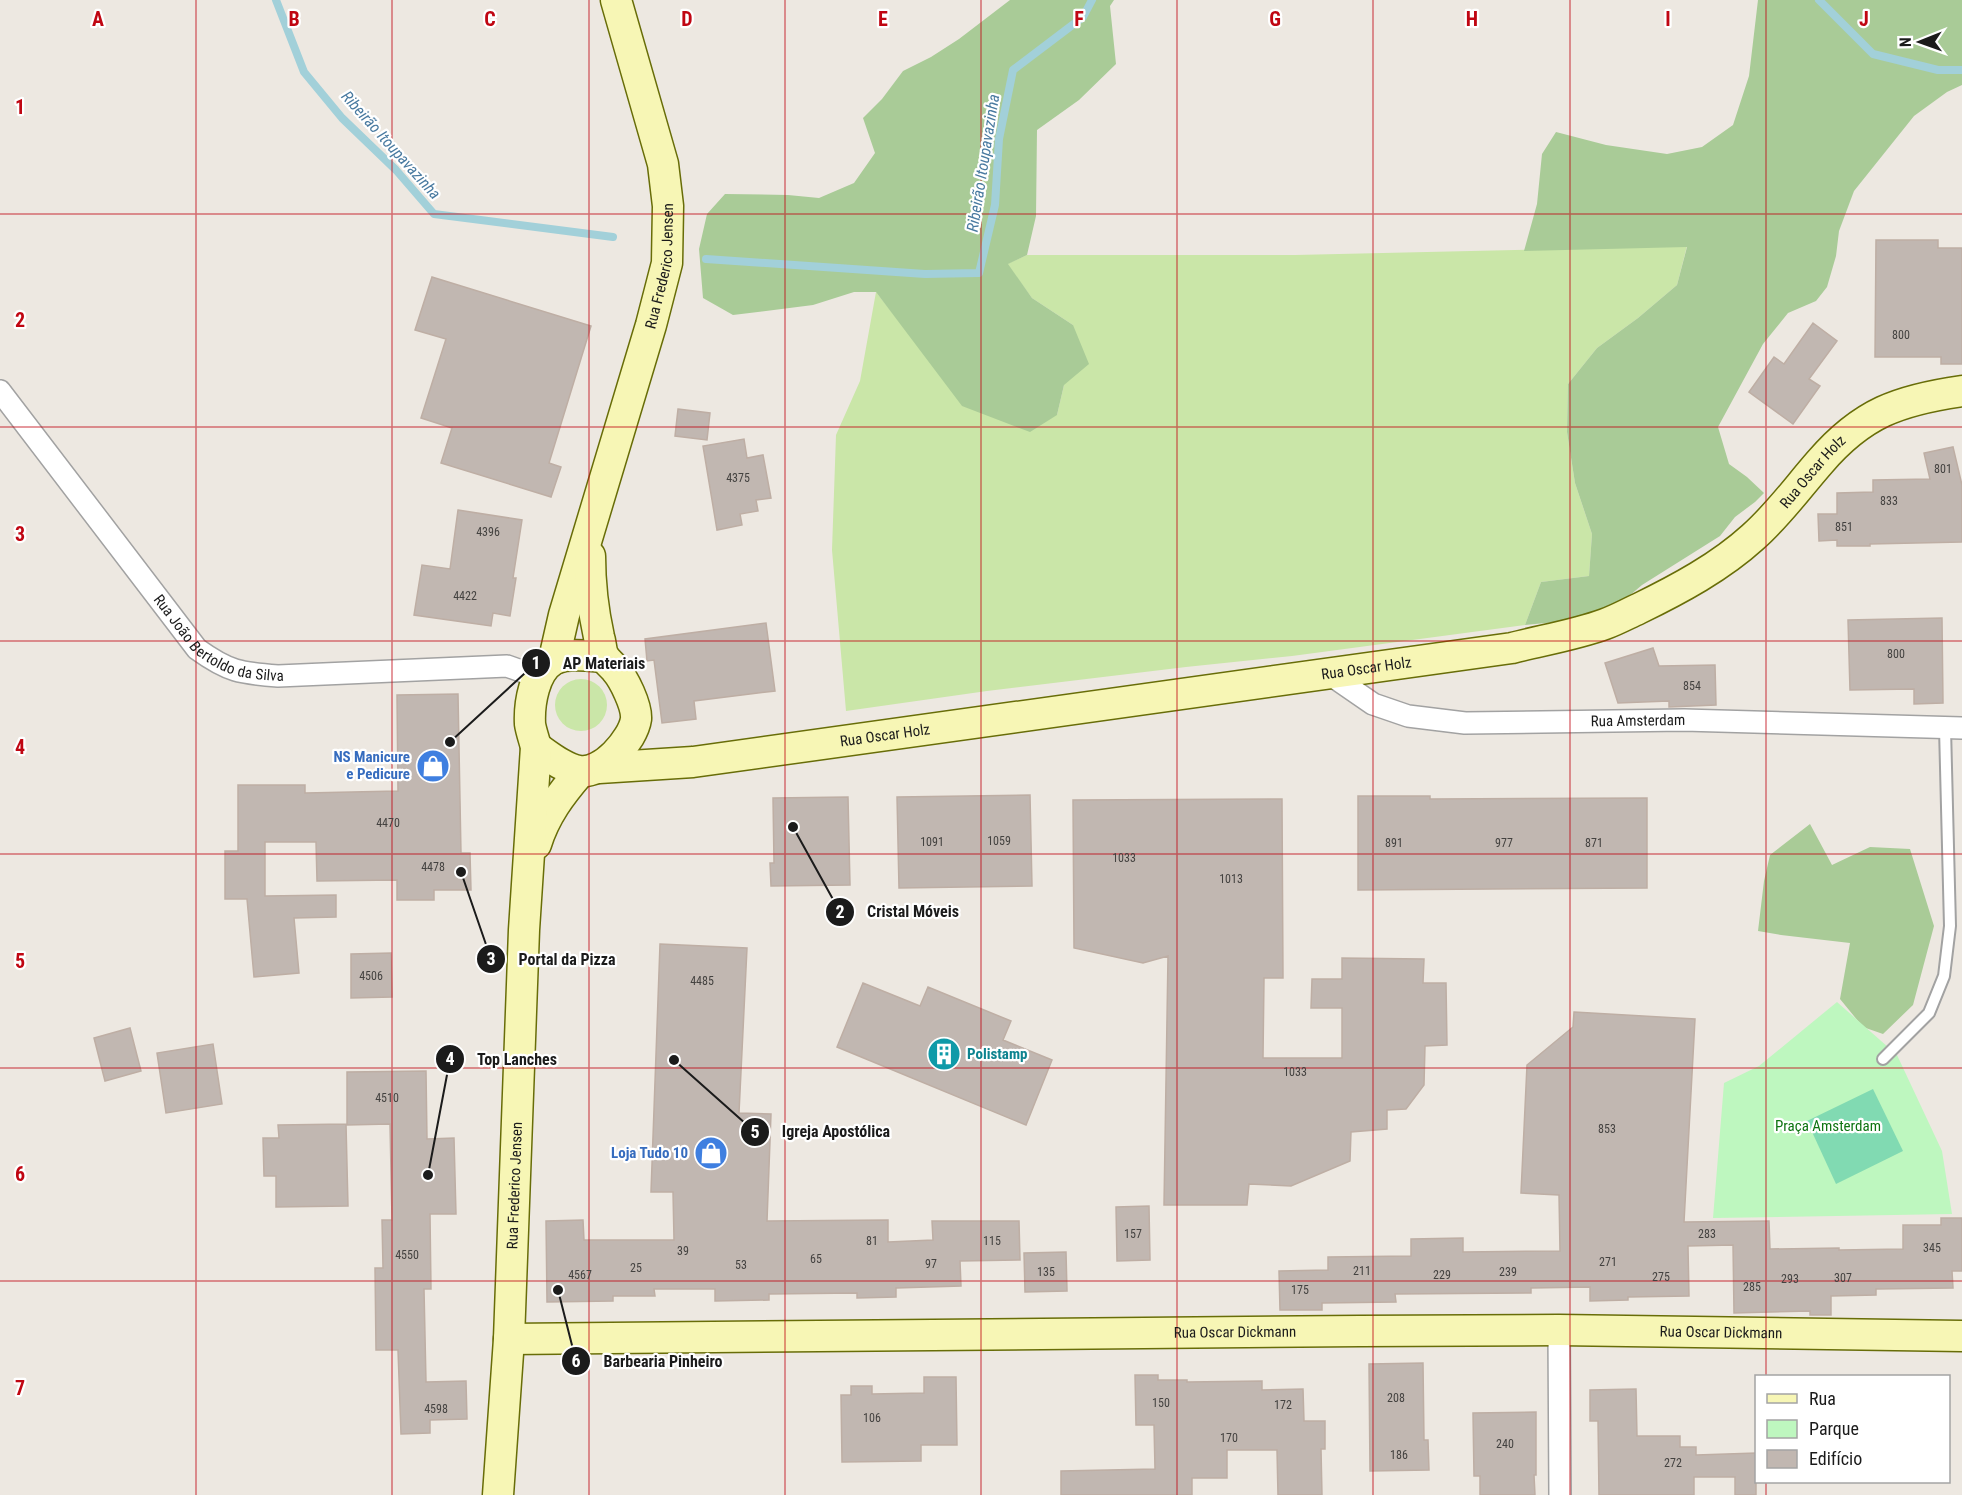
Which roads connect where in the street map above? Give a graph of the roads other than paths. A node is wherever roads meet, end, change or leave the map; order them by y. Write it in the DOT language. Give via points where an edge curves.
graph roads {
  1 [pos="616,0"];
  2 [pos="0,391"];
  3 [pos="1962,391"];
  4 [pos="591,529"];
  5 [pos="604,657"];
  6 [pos="546,668"];
  7 [pos="1328,673"];
  8 [pos="636,718"];
  9 [pos="1953,728"];
  10 [pos="536,747"];
  11 [pos="693,762"];
  12 [pos="589,770"];
  13 [pos="527,876"];
  14 [pos="1883,1059"];
  15 [pos="1558,1330"];
  16 [pos="1962,1336"];
  17 [pos="509,1339"];
  18 [pos="498,1495"];
  19 [pos="1560,1495"];
  1 -- 4 [label="street, Rua Frederico Jensen" via="663,164 668,206 667,264"];
  2 -- 6 [label="street, Rua João Bertoldo da Silva" via="197,649 218,664 242,673 278,676 507,666"];
  3 -- 7 [label="street, Rua Oscar Holz" via="1924,397 1866,420 1835,446 1753,538 1690,582 1605,624 1512,648"];
  4 -- 5 [label="street, Rua Frederico Jensen" via="590,576"];
  4 -- 6 [label="street, Rua Frederico Jensen"];
  5 -- 6 [label="street" via="585,655"];
  5 -- 8 [label="street, Rua Frederico Jensen" via="626,687"];
  6 -- 10 [label="street, Rua Frederico Jensen" via="530,706"];
  7 -- 9 [label="street, Rua Amsterdam" via="1373,704 1408,716 1465,723 1684,720"];
  7 -- 11 [label="street, Rua Oscar Holz"];
  8 -- 11 [label="street, Rua Oscar Holz" via="649,746"];
  8 -- 12 [label="street, Rua Frederico Jensen" via="619,751"];
  9 -- 14 [label="lane" via="1950,926 1944,976 1929,1013"];
  10 -- 12 [label="street" via="558,762"];
  10 -- 13 [label="street, Rua Frederico Jensen"];
  11 -- 12 [label="street, Rua Oscar Holz"];
  12 -- 13 [label="street, Rua Frederico Jensen" via="559,795 541,827"];
  13 -- 17 [label="street, Rua Frederico Jensen"];
  15 -- 16 [label="street, Rua Oscar Dickmann"];
  15 -- 17 [label="street, Rua Oscar Dickmann"];
  15 -- 19 [label="street"];
  17 -- 18 [label="street, Rua Frederico Jensen"];
}
